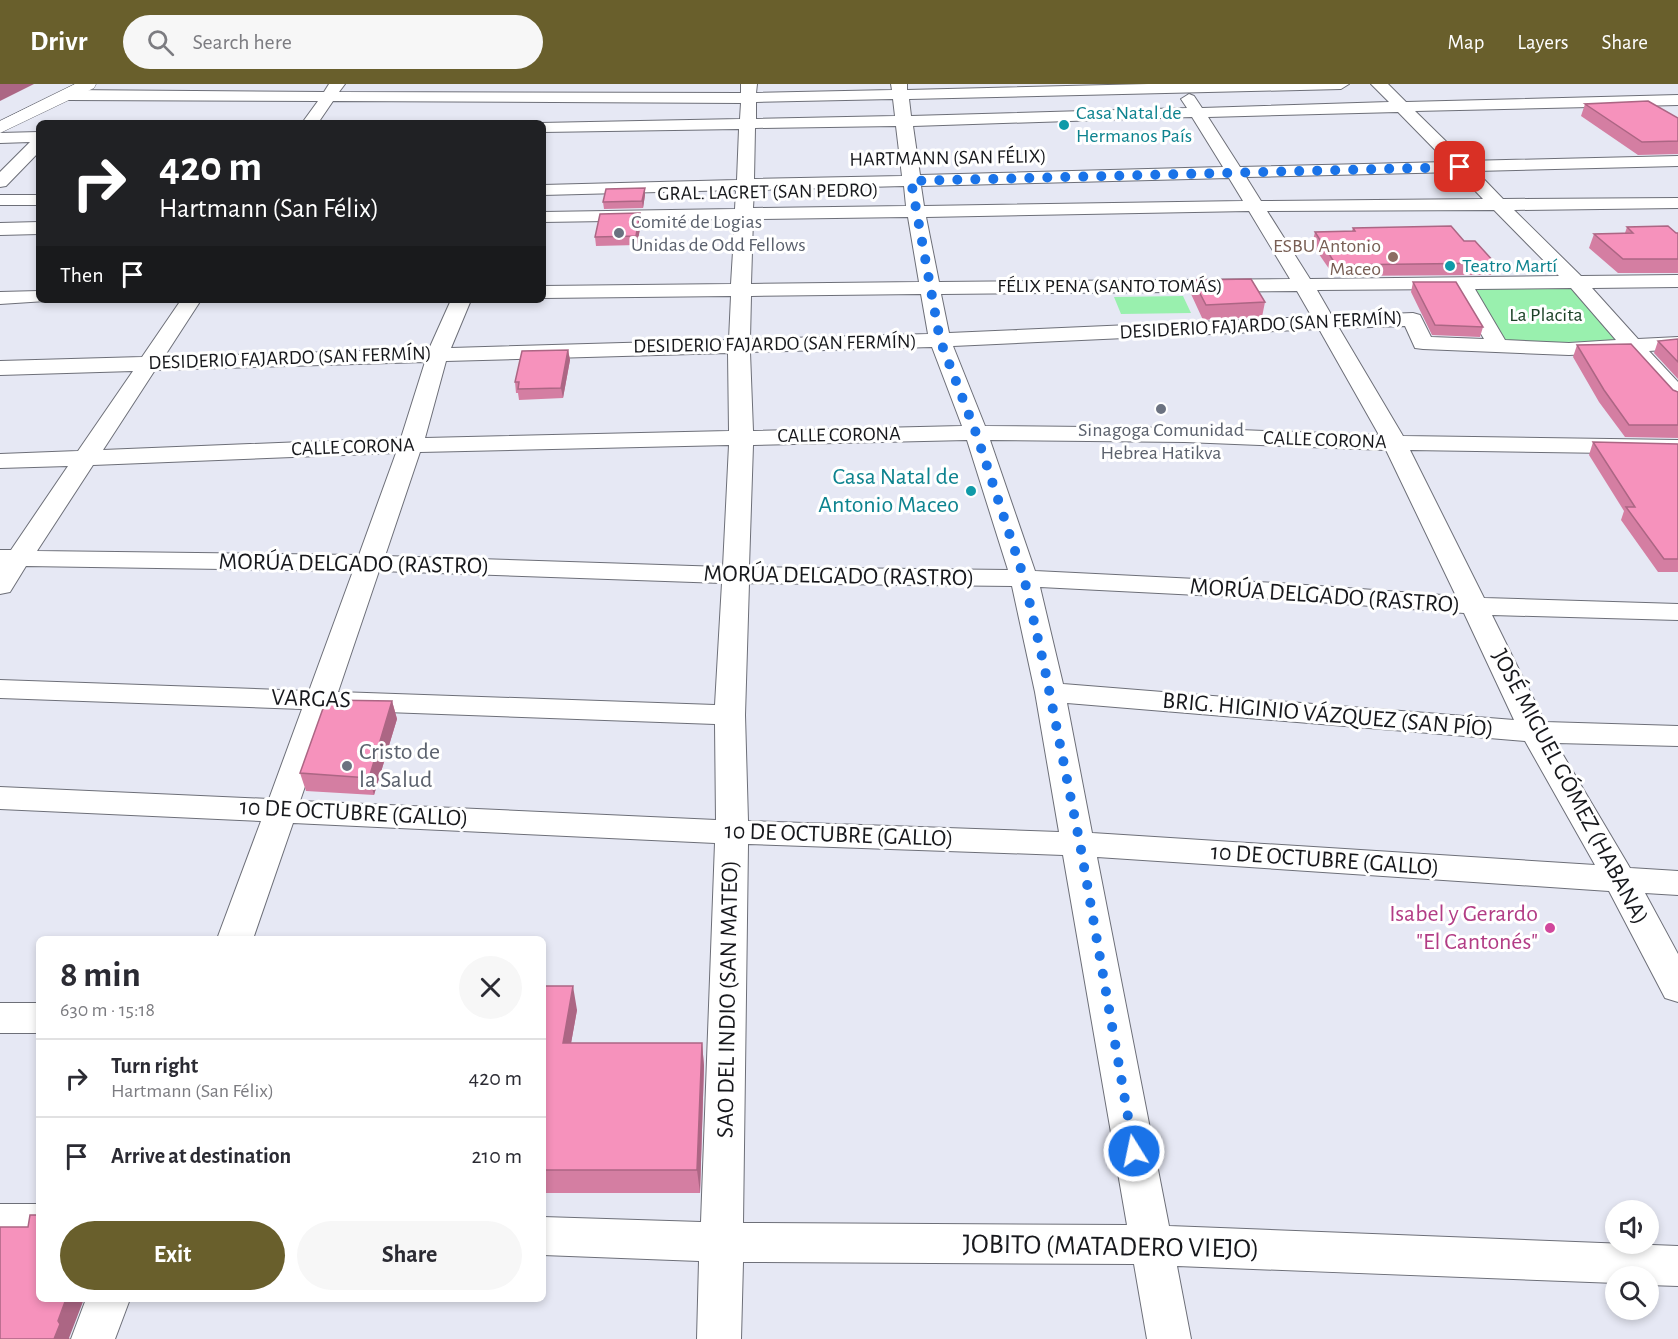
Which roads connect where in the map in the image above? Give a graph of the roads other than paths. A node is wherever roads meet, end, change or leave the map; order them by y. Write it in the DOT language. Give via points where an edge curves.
graph roads {
  1 [pos="88,84"];
  2 [pos="1341,84"];
  3 [pos="1379,84"];
  4 [pos="1612,84"];
  5 [pos="1181,86"];
  6 [pos="333,89"];
  7 [pos="545,91"];
  8 [pos="68,94"];
  9 [pos="1636,99"];
  10 [pos="901,100"];
  11 [pos="1678,100"];
  12 [pos="748,102"];
  13 [pos="1401,107"];
  14 [pos="1196,112"];
  15 [pos="1661,115"];
  16 [pos="312,120"];
  17 [pos="533,120"];
  18 [pos="546,127"];
  19 [pos="0,128"];
  20 [pos="36,137"];
  21 [pos="0,138"];
  22 [pos="36,145"];
  23 [pos="1678,161"];
  24 [pos="1460,167"];
  25 [pos="1235,173"];
  26 [pos="911,181"];
  27 [pos="0,182"];
  28 [pos="546,190"];
  29 [pos="0,200"];
  30 [pos="36,200"];
  31 [pos="745,200"];
  32 [pos="1678,203"];
  33 [pos="1499,205"];
  34 [pos="1256,206"];
  35 [pos="916,213"];
  36 [pos="546,217"];
  37 [pos="36,228"];
  38 [pos="0,229"];
  39 [pos="1678,281"];
  40 [pos="1461,282"];
  41 [pos="1576,282"];
  42 [pos="1304,285"];
  43 [pos="930,287"];
  44 [pos="742,290"];
  45 [pos="546,292"];
  46 [pos="36,297"];
  47 [pos="0,298"];
  48 [pos="189,303"];
  49 [pos="460,303"];
  50 [pos="1324,322"];
  51 [pos="940,340"];
  52 [pos="1678,343"];
  53 [pos="739,345"];
  54 [pos="1634,345"];
  55 [pos="1499,346"];
  56 [pos="438,353"];
  57 [pos="147,362"];
  58 [pos="0,368"];
  59 [pos="1678,396"];
  60 [pos="976,433"];
  61 [pos="741,436"];
  62 [pos="1395,443"];
  63 [pos="411,445"];
  64 [pos="1678,447"];
  65 [pos="86,458"];
  66 [pos="0,461"];
  67 [pos="10,558"];
  68 [pos="368,563"];
  69 [pos="735,575"];
  70 [pos="1024,578"];
  71 [pos="0,586"];
  72 [pos="1474,606"];
  73 [pos="1678,612"];
  74 [pos="0,689"];
  75 [pos="1050,692"];
  76 [pos="319,699"];
  77 [pos="730,715"];
  78 [pos="1535,732"];
  79 [pos="1678,736"];
  80 [pos="0,798"];
  81 [pos="282,810"];
  82 [pos="732,832"];
  83 [pos="1080,844"];
  84 [pos="1620,879"];
  85 [pos="1678,883"];
  86 [pos="236,936"];
  87 [pos="1678,988"];
  88 [pos="0,1018"];
  89 [pos="36,1018"];
  90 [pos="0,1223"];
  91 [pos="36,1223"];
  92 [pos="546,1236"];
  93 [pos="723,1242"];
  94 [pos="1151,1245"];
  95 [pos="1678,1266"];
  96 [pos="107,1302"];
  97 [pos="93,1339"];
  98 [pos="719,1339"];
  99 [pos="1169,1339"];
  1 -- 8 [label="main road"];
  2 -- 5 [label="street"];
  3 -- 13 [label="street"];
  4 -- 9 [label="street"];
  5 -- 10 [label="street"];
  5 -- 14 [label="street, JOSÉ MIGUEL GÓMEZ (HABANA)"];
  6 -- 7 [label="street"];
  6 -- 8 [label="street"];
  6 -- 16 [label="street"];
  7 -- 12 [label="street"];
  7 -- 17 [label="street"];
  8 -- 19 [label="main road"];
  9 -- 11 [label="street"];
  9 -- 13 [label="street"];
  9 -- 15 [label="street"];
  10 -- 12 [label="street"];
  10 -- 12 [label="street"];
  10 -- 14 [label="street"];
  10 -- 26 [label="street"];
  12 -- 18 [label="street"];
  12 -- 31 [label="street, SAO DEL INDIO (SAN MATEO)"];
  13 -- 14 [label="street"];
  13 -- 24 [label="street"];
  14 -- 25 [label="street, JOSÉ MIGUEL GÓMEZ (HABANA)"];
  20 -- 21 [label="street"];
  22 -- 27 [label="street"];
  23 -- 24 [label="street, HARTMANN (SAN FÉLIX)"];
  24 -- 25 [label="street, HARTMANN (SAN FÉLIX)"];
  24 -- 33 [label="street"];
  25 -- 26 [label="street, HARTMANN (SAN FÉLIX)"];
  25 -- 34 [label="street, JOSÉ MIGUEL GÓMEZ (HABANA)"];
  26 -- 31 [label="street, HARTMANN (SAN FÉLIX)"];
  26 -- 35 [label="street"];
  28 -- 31 [label="street, HARTMANN (SAN FÉLIX)"];
  29 -- 30 [label="street"];
  31 -- 35 [label="street, GRAL. LACRET (SAN PEDRO)"];
  31 -- 36 [label="street, GRAL. LACRET (SAN PEDRO)"];
  31 -- 44 [label="street, SAO DEL INDIO (SAN MATEO)"];
  32 -- 33 [label="street, GRAL. LACRET (SAN PEDRO)"];
  33 -- 34 [label="street, GRAL. LACRET (SAN PEDRO)"];
  33 -- 41 [label="street"];
  34 -- 35 [label="street, GRAL. LACRET (SAN PEDRO)"];
  34 -- 42 [label="street, JOSÉ MIGUEL GÓMEZ (HABANA)"];
  35 -- 43 [label="street"];
  37 -- 38 [label="street"];
  39 -- 41 [label="street, FÉLIX PENA (SANTO TOMÁS)"];
  40 -- 41 [label="street, FÉLIX PENA (SANTO TOMÁS)"];
  40 -- 42 [label="street, FÉLIX PENA (SANTO TOMÁS)"];
  40 -- 55 [label="street"];
  41 -- 54 [label="street"];
  42 -- 43 [label="street, FÉLIX PENA (SANTO TOMÁS)"];
  42 -- 50 [label="street, JOSÉ MIGUEL GÓMEZ (HABANA)"];
  43 -- 44 [label="street, FÉLIX PENA (SANTO TOMÁS)"];
  43 -- 51 [label="street"];
  44 -- 45 [label="street, FÉLIX PENA (SANTO TOMÁS)"];
  44 -- 53 [label="street, SAO DEL INDIO (SAN MATEO)"];
  46 -- 47 [label="street"];
  48 -- 57 [label="street"];
  49 -- 56 [label="street"];
  50 -- 51 [label="street, DESIDERIO FAJARDO (SAN FERMÍN)"];
  50 -- 55 [label="street, DESIDERIO FAJARDO (SAN FERMÍN)" via="1413,319 1423,343"];
  50 -- 62 [label="street, JOSÉ MIGUEL GÓMEZ (HABANA)"];
  51 -- 53 [label="street, DESIDERIO FAJARDO (SAN FERMÍN)"];
  51 -- 60 [label="street"];
  52 -- 54 [label="street, DESIDERIO FAJARDO (SAN FERMÍN)"];
  53 -- 56 [label="street, DESIDERIO FAJARDO (SAN FERMÍN)"];
  53 -- 61 [label="street, SAO DEL INDIO (SAN MATEO)"];
  54 -- 55 [label="street, DESIDERIO FAJARDO (SAN FERMÍN)" via="1569,349"];
  54 -- 59 [label="street"];
  56 -- 57 [label="street, DESIDERIO FAJARDO (SAN FERMÍN)"];
  56 -- 63 [label="street"];
  57 -- 58 [label="street, DESIDERIO FAJARDO (SAN FERMÍN)"];
  57 -- 65 [label="street"];
  60 -- 61 [label="street, CALLE CORONA"];
  60 -- 62 [label="street, CALLE CORONA"];
  60 -- 70 [label="street"];
  61 -- 63 [label="street, CALLE CORONA"];
  61 -- 69 [label="street, SAO DEL INDIO (SAN MATEO)"];
  62 -- 64 [label="street, CALLE CORONA"];
  62 -- 72 [label="street, JOSÉ MIGUEL GÓMEZ (HABANA)"];
  63 -- 65 [label="street, CALLE CORONA"];
  63 -- 68 [label="street"];
  65 -- 66 [label="street, CALLE CORONA"];
  65 -- 67 [label="street"];
  67 -- 68 [label="street, MORÚA DELGADO (RASTRO)"];
  67 -- 71 [label="street"];
  68 -- 69 [label="street, MORÚA DELGADO (RASTRO)"];
  68 -- 76 [label="street"];
  69 -- 70 [label="street, MORÚA DELGADO (RASTRO)"];
  69 -- 77 [label="street, SAO DEL INDIO (SAN MATEO)"];
  70 -- 72 [label="street, MORÚA DELGADO (RASTRO)"];
  70 -- 75 [label="street"];
  72 -- 73 [label="street, MORÚA DELGADO (RASTRO)"];
  72 -- 78 [label="street, JOSÉ MIGUEL GÓMEZ (HABANA)"];
  74 -- 76 [label="street, VARGAS"];
  75 -- 78 [label="street, BRIG. HIGINIO VÁZQUEZ (SAN PÍO)"];
  75 -- 83 [label="street"];
  76 -- 77 [label="street, VARGAS"];
  76 -- 81 [label="street"];
  77 -- 82 [label="street, SAO DEL INDIO (SAN MATEO)"];
  78 -- 79 [label="street, BRIG. HIGINIO VÁZQUEZ (SAN PÍO)"];
  78 -- 84 [label="street, JOSÉ MIGUEL GÓMEZ (HABANA)"];
  80 -- 81 [label="street, 10 DE OCTUBRE (GALLO)"];
  81 -- 82 [label="street, 10 DE OCTUBRE (GALLO)"];
  81 -- 86 [label="street"];
  82 -- 83 [label="street, 10 DE OCTUBRE (GALLO)"];
  82 -- 93 [label="street, SAO DEL INDIO (SAN MATEO)"];
  83 -- 84 [label="street, 10 DE OCTUBRE (GALLO)"];
  83 -- 94 [label="street"];
  84 -- 85 [label="street, 10 DE OCTUBRE (GALLO)"];
  84 -- 87 [label="street, JOSÉ MIGUEL GÓMEZ (HABANA)"];
  88 -- 89 [label="street"];
  90 -- 91 [label="street"];
  92 -- 93 [label="street, JOBITO (MATADERO VIEJO)"];
  93 -- 94 [label="street, JOBITO (MATADERO VIEJO)"];
  93 -- 98 [label="street, SAO DEL INDIO (SAN MATEO)"];
  94 -- 95 [label="street, JOBITO (MATADERO VIEJO)"];
  94 -- 99 [label="street"];
  96 -- 97 [label="street"];
}
